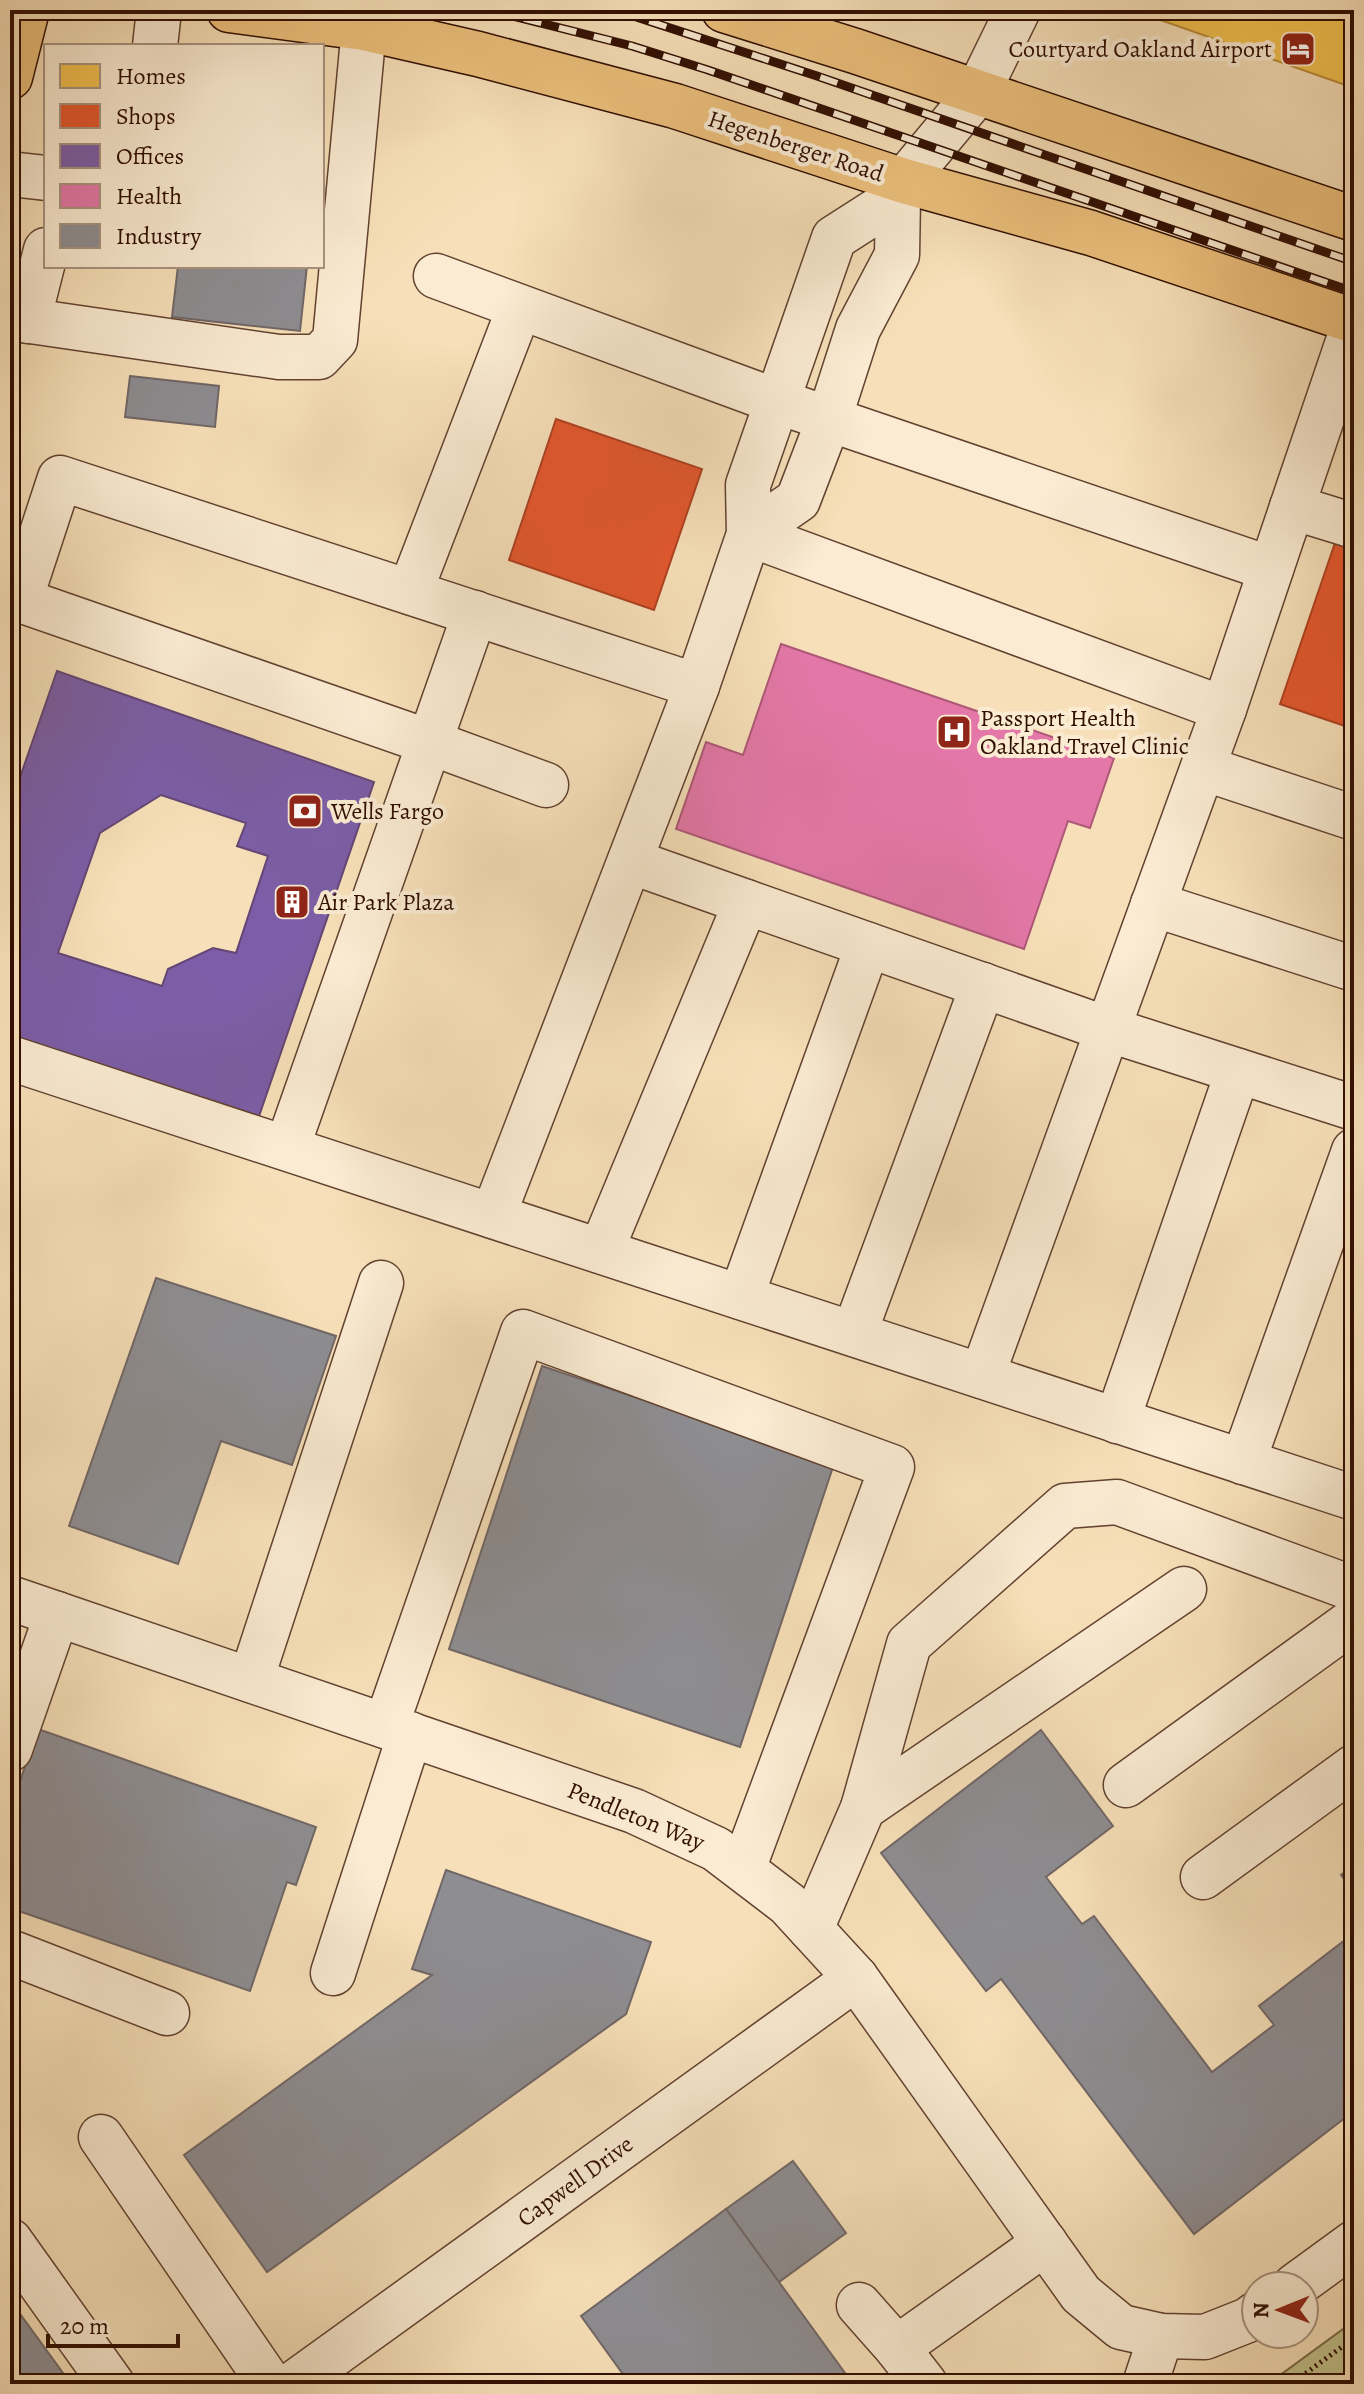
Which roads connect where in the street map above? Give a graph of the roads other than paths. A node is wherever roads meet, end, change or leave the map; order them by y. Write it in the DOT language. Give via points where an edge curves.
graph roads {
  1 [pos="27,10"];
  2 [pos="159,10"];
  3 [pos="229,10"];
  4 [pos="724,10"];
  5 [pos="1018,10"];
  6 [pos="364,28"];
  7 [pos="155,44"];
  8 [pos="10,77"];
  9 [pos="978,92"];
  10 [pos="10,174"];
  11 [pos="44,178"];
  12 [pos="901,189"];
  13 [pos="1354,219"];
  14 [pos="44,255"];
  15 [pos="436,276"];
  16 [pos="519,309"];
  17 [pos="19,320"];
  18 [pos="1354,323"];
  19 [pos="776,401"];
  20 [pos="829,419"];
  21 [pos="1292,507"];
  22 [pos="1354,526"];
  23 [pos="749,534"];
  24 [pos="1271,569"];
  25 [pos="410,592"];
  26 [pos="15,598"];
  27 [pos="475,613"];
  28 [pos="697,686"];
  29 [pos="1224,709"];
  30 [pos="429,742"];
  31 [pos="1203,768"];
  32 [pos="546,785"];
  33 [pos="1354,818"];
  34 [pos="630,861"];
  35 [pos="746,902"];
  36 [pos="1153,904"];
  37 [pos="868,945"];
  38 [pos="1354,969"];
  39 [pos="983,985"];
  40 [pos="1107,1029"];
  41 [pos="10,1058"];
  42 [pos="1238,1071"];
  43 [pos="1354,1108"];
  44 [pos="287,1148"];
  45 [pos="1354,1151"];
  46 [pos="493,1216"];
  47 [pos="601,1251"];
  48 [pos="381,1283"];
  49 [pos="741,1297"];
  50 [pos="854,1334"];
  51 [pos="982,1376"];
  52 [pos="1117,1421"];
  53 [pos="1243,1462"];
  54 [pos="1354,1498"];
  55 [pos="1184,1589"];
  56 [pos="1354,1589"];
  57 [pos="10,1598"];
  58 [pos="57,1614"];
  59 [pos="1354,1620"];
  60 [pos="251,1680"];
  61 [pos="398,1730"];
  62 [pos="10,1749"];
  63 [pos="1354,1767"];
  64 [pos="1126,1785"];
  65 [pos="863,1808"];
  66 [pos="743,1869"];
  67 [pos="1203,1877"];
  68 [pos="811,1929"];
  69 [pos="10,1952"];
  70 [pos="333,1973"];
  71 [pos="856,1978"];
  72 [pos="167,2013"];
  73 [pos="101,2137"];
  74 [pos="10,2241"];
  75 [pos="1045,2243"];
  76 [pos="1354,2243"];
  77 [pos="1317,2270"];
  78 [pos="859,2305"];
  79 [pos="1240,2321"];
  80 [pos="1161,2336"];
  81 [pos="897,2348"];
  82 [pos="292,2383"];
  83 [pos="112,2384"];
  84 [pos="925,2384"];
  85 [pos="1145,2384"];
  1 -- 8 [label="main road"];
  2 -- 7 [label="street"];
  3 -- 6 [label="main road, Hegenberger Road"];
  4 -- 9 [label="main road"];
  5 -- 9 [label="street"];
  6 -- 12 [label="main road, Hegenberger Road" via="675,106"];
  6 -- 17 [label="street" via="335,340 319,357 279,357"];
  9 -- 12 [label="street"];
  9 -- 13 [label="main road"];
  10 -- 11 [label="street"];
  12 -- 18 [label="main road, Hegenberger Road" via="1091,233"];
  12 -- 19 [label="street" via="834,238"];
  12 -- 20 [label="street" via="897,255 858,329"];
  14 -- 17 [label="street"];
  15 -- 16 [label="street"];
  16 -- 19 [label="street"];
  16 -- 25 [label="street"];
  18 -- 21 [label="street"];
  19 -- 20 [label="street"];
  19 -- 23 [label="street" via="748,485"];
  20 -- 23 [label="street" via="798,500"];
  20 -- 24 [label="street"];
  21 -- 22 [label="street"];
  21 -- 24 [label="street"];
  23 -- 28 [label="street"];
  23 -- 29 [label="street"];
  24 -- 29 [label="street"];
  25 -- 26 [label="street" via="60,478"];
  25 -- 27 [label="street"];
  26 -- 30 [label="street"];
  27 -- 28 [label="street"];
  27 -- 30 [label="street"];
  28 -- 34 [label="street"];
  29 -- 31 [label="street"];
  30 -- 32 [label="street"];
  30 -- 44 [label="street"];
  31 -- 33 [label="street"];
  31 -- 36 [label="street"];
  34 -- 35 [label="street"];
  34 -- 46 [label="street"];
  35 -- 37 [label="street"];
  35 -- 47 [label="street"];
  36 -- 38 [label="street"];
  36 -- 40 [label="street"];
  37 -- 39 [label="street"];
  37 -- 49 [label="street"];
  39 -- 40 [label="street"];
  39 -- 50 [label="street"];
  40 -- 42 [label="street"];
  40 -- 51 [label="street"];
  41 -- 44 [label="street"];
  42 -- 43 [label="street"];
  42 -- 52 [label="street"];
  44 -- 46 [label="street"];
  45 -- 53 [label="street"];
  46 -- 47 [label="street"];
  47 -- 49 [label="street"];
  48 -- 60 [label="street"];
  49 -- 50 [label="street"];
  50 -- 51 [label="street"];
  51 -- 52 [label="street"];
  52 -- 53 [label="street"];
  53 -- 54 [label="street"];
  55 -- 65 [label="street"];
  56 -- 65 [label="street" via="1117,1502 1065,1506 909,1644"];
  57 -- 58 [label="street, Pendleton Way"];
  58 -- 60 [label="street, Pendleton Way"];
  58 -- 62 [label="street"];
  59 -- 64 [label="street"];
  60 -- 61 [label="street, Pendleton Way"];
  61 -- 66 [label="street, Pendleton Way" via="634,1811 716,1849"];
  61 -- 66 [label="street" via="523,1332 892,1467"];
  61 -- 70 [label="street"];
  63 -- 67 [label="street"];
  65 -- 68 [label="street"];
  66 -- 68 [label="street, Pendleton Way"];
  68 -- 71 [label="street, Pendleton Way"];
  69 -- 72 [label="street"];
  71 -- 75 [label="street, Pendleton Way"];
  71 -- 82 [label="street, Capwell Drive"];
  73 -- 82 [label="street"];
  74 -- 83 [label="street"];
  75 -- 80 [label="street, Pendleton Way" via="1081,2294 1121,2327"];
  75 -- 81 [label="street"];
  76 -- 77 [label="street"];
  78 -- 81 [label="street"];
  79 -- 80 [label="street, Pendleton Way" via="1205,2337"];
  80 -- 85 [label="street"];
  81 -- 84 [label="street"];
}
